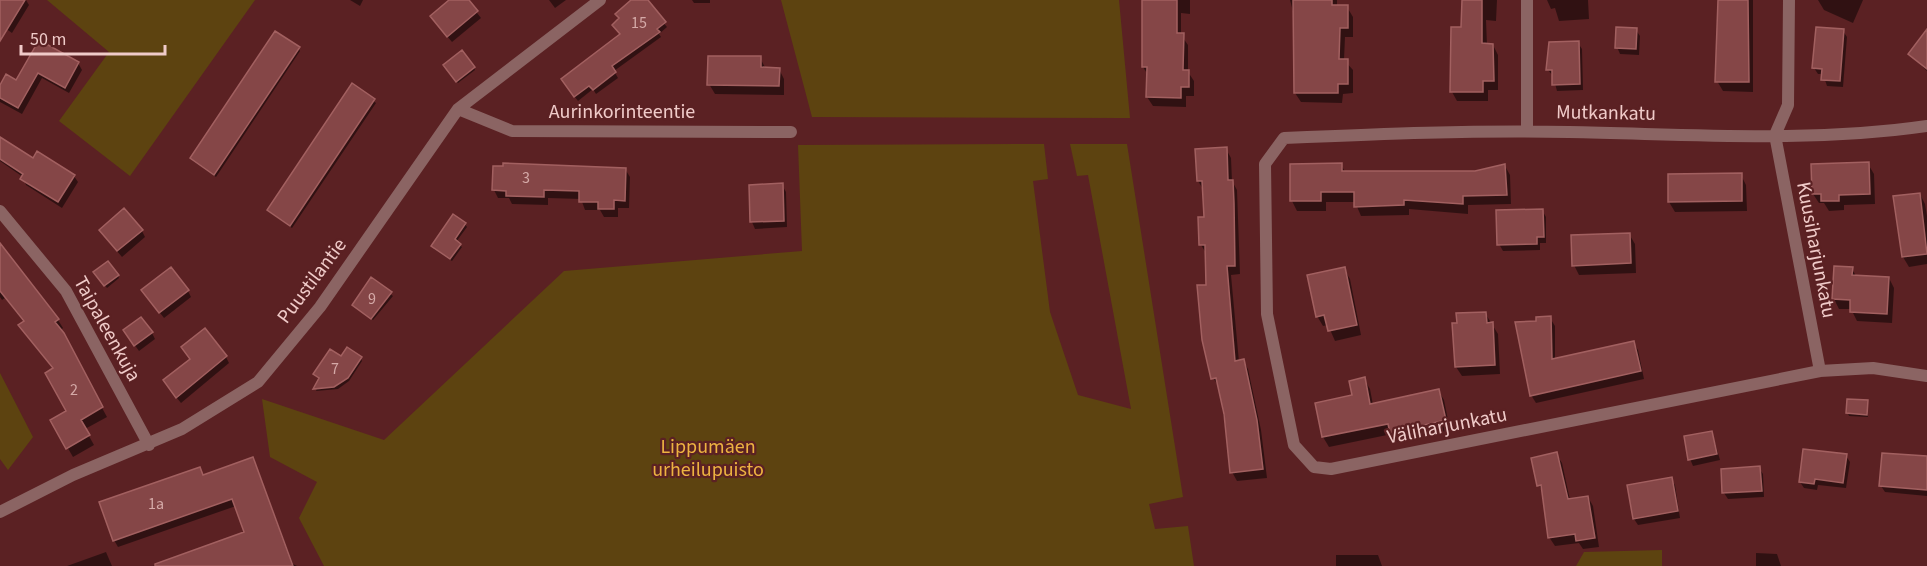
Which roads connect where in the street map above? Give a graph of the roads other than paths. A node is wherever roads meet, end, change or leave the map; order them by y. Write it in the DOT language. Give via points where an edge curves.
graph roads {
  1 [pos="600,0"];
  2 [pos="1527,0"];
  3 [pos="1789,0"];
  4 [pos="458,109"];
  5 [pos="1927,126"];
  6 [pos="1527,131"];
  7 [pos="791,132"];
  8 [pos="1774,135"];
  9 [pos="1284,138"];
  10 [pos="0,211"];
  11 [pos="1820,371"];
  12 [pos="1927,376"];
  13 [pos="149,445"];
  14 [pos="0,512"];
  1 -- 4 [label="street, Puustilantie"];
  2 -- 6 [label="street"];
  3 -- 8 [label="street" via="1788,105"];
  4 -- 7 [label="street, Aurinkorinteentie" via="512,131"];
  4 -- 13 [label="street, Puustilantie" via="320,307 258,382 221,407"];
  5 -- 8 [label="street, Mutkankatu" via="1889,132"];
  6 -- 8 [label="street, Mutkankatu"];
  6 -- 9 [label="street, Mutkankatu"];
  8 -- 11 [label="street, Kuusiharjunkatu"];
  9 -- 11 [label="street, Väliharjunkatu" via="1265,164 1267,314 1294,446 1314,467 1331,469"];
  10 -- 13 [label="street, Taipaleenkuja" via="66,291"];
  11 -- 12 [label="street, Väliharjunkatu" via="1873,368"];
  13 -- 14 [label="street, Puustilantie" via="73,475"];
}
